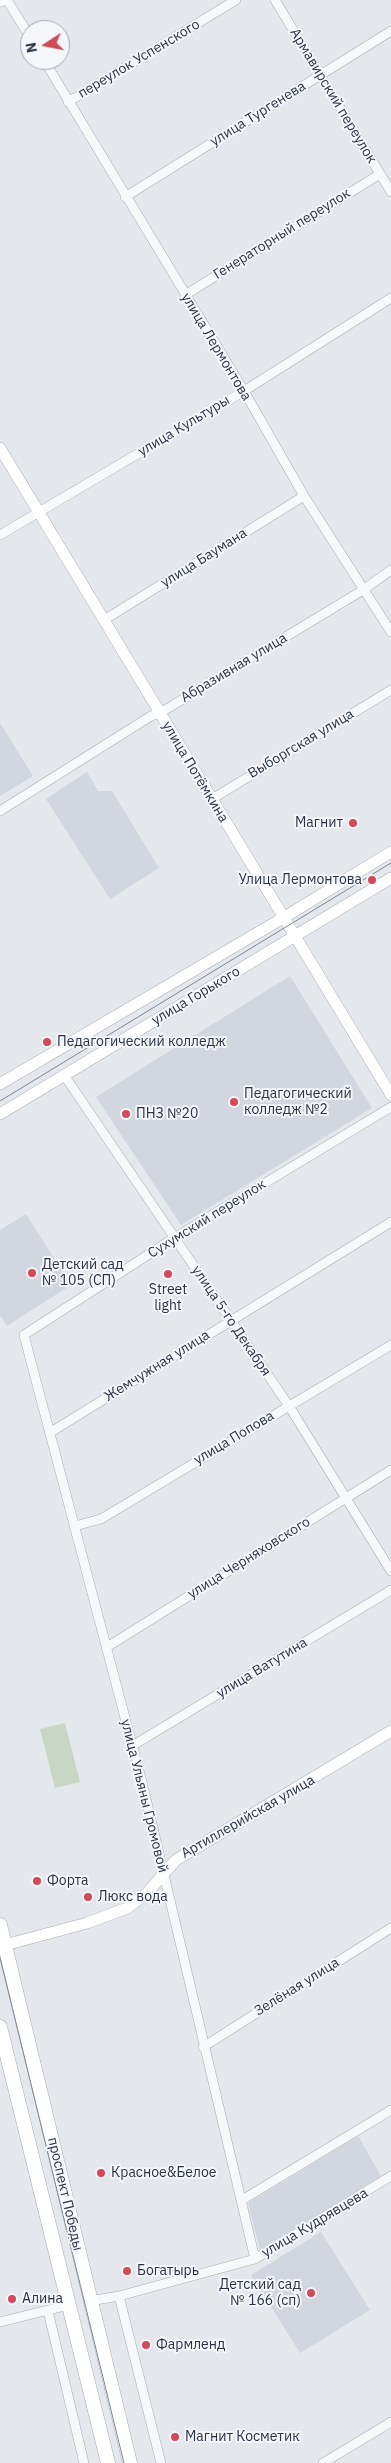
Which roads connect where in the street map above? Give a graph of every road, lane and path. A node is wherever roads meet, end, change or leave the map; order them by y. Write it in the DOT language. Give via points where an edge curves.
graph roads {
  1 [pos="7,0"];
  2 [pos="236,0"];
  3 [pos="274,0"];
  4 [pos="20,21"];
  5 [pos="391,31"];
  6 [pos="50,70"];
  7 [pos="320,75"];
  8 [pos="68,102"];
  9 [pos="380,174"];
  10 [pos="391,192"];
  11 [pos="125,197"];
  12 [pos="185,295"];
  13 [pos="391,298"];
  14 [pos="244,391"];
  15 [pos="0,448"];
  16 [pos="304,496"];
  17 [pos="39,512"];
  18 [pos="0,535"];
  19 [pos="391,570"];
  20 [pos="363,590"];
  21 [pos="104,620"];
  22 [pos="391,632"];
  23 [pos="391,690"];
  24 [pos="160,713"];
  25 [pos="212,799"];
  26 [pos="0,811"];
  27 [pos="391,852"];
  28 [pos="391,878"];
  29 [pos="283,918"];
  30 [pos="295,936"];
  31 [pos="131,1009"];
  32 [pos="142,1029"];
  33 [pos="64,1075"];
  34 [pos="0,1084"];
  35 [pos="391,1095"];
  36 [pos="391,1107"];
  37 [pos="0,1114"];
  38 [pos="391,1222"];
  39 [pos="174,1238"];
  40 [pos="231,1320"];
  41 [pos="24,1335"];
  42 [pos="391,1345"];
  43 [pos="289,1406"];
  44 [pos="51,1432"];
  45 [pos="391,1470"];
  46 [pos="346,1497"];
  47 [pos="75,1526"];
  48 [pos="391,1571"];
  49 [pos="391,1590"];
  50 [pos="106,1647"];
  51 [pos="391,1731"];
  52 [pos="132,1746"];
  53 [pos="164,1876"];
  54 [pos="0,1925"];
  55 [pos="391,1928"];
  56 [pos="3,1946"];
  57 [pos="0,2027"];
  58 [pos="203,2047"];
  59 [pos="391,2110"];
  60 [pos="391,2176"];
  61 [pos="242,2200"];
  62 [pos="255,2259"];
  63 [pos="119,2296"];
  64 [pos="90,2301"];
  65 [pos="69,2305"];
  66 [pos="48,2311"];
  67 [pos="0,2322"];
  68 [pos="391,2422"];
  69 [pos="84,2463"];
  70 [pos="108,2463"];
  71 [pos="130,2463"];
  72 [pos="160,2463"];
  73 [pos="323,2463"];
  1 -- 4 [label="street"];
  2 -- 8 [label="street, переулок Успенского"];
  3 -- 7 [label="street, Армавирский переулок"];
  5 -- 7 [label="street, улица Тургенева"];
  6 -- 8 [label="street, улица Лермонтова"];
  7 -- 9 [label="street, Армавирский переулок"];
  7 -- 11 [label="street, улица Тургенева"];
  8 -- 11 [label="street, улица Лермонтова"];
  9 -- 10 [label="street, Армавирский переулок"];
  9 -- 12 [label="street, Генераторный переулок"];
  11 -- 12 [label="street, улица Лермонтова"];
  12 -- 14 [label="street, улица Лермонтова"];
  13 -- 14 [label="street, улица Культуры"];
  14 -- 16 [label="street, улица Лермонтова"];
  14 -- 17 [label="street, улица Культуры"];
  15 -- 17 [label="street, улица Потёмкина"];
  16 -- 20 [label="street, улица Лермонтова"];
  16 -- 21 [label="street, улица Баумана"];
  17 -- 18 [label="street, улица Культуры"];
  17 -- 21 [label="street, улица Потёмкина"];
  19 -- 20 [label="street, Абразивная улица"];
  20 -- 22 [label="street, улица Лермонтова"];
  20 -- 24 [label="street, Абразивная улица"];
  21 -- 24 [label="street, улица Потёмкина"];
  23 -- 25 [label="street, Выборгская улица"];
  24 -- 25 [label="street, улица Потёмкина"];
  24 -- 26 [label="street, Абразивная улица"];
  25 -- 29 [label="street, улица Потёмкина"];
  27 -- 29 [label="street, улица Горького"];
  28 -- 30 [label="street, улица Горького"];
  29 -- 30 [label="street, улица Потёмкина"];
  29 -- 31 [label="street, улица Горького"];
  30 -- 32 [label="street, улица Горького"];
  30 -- 35 [label="street, улица Потёмкина"];
  31 -- 32 [label="street"];
  31 -- 34 [label="street, улица Горького"];
  32 -- 33 [label="street, улица Горького"];
  33 -- 37 [label="street, улица Горького"];
  33 -- 39 [label="street, улица 5-го Декабря"];
  36 -- 39 [label="street, Сухумский переулок"];
  38 -- 40 [label="street, Жемчужная улица"];
  39 -- 40 [label="street, улица 5-го Декабря"];
  39 -- 41 [label="street, Сухумский переулок"];
  40 -- 43 [label="street, улица 5-го Декабря"];
  40 -- 44 [label="street, Жемчужная улица"];
  41 -- 44 [label="street, улица Ульяны Громовой"];
  42 -- 43 [label="street, улица Попова"];
  43 -- 46 [label="street, улица 5-го Декабря"];
  43 -- 47 [label="street, улица Попова" via="101,1519"];
  44 -- 47 [label="street, улица Ульяны Громовой"];
  45 -- 46 [label="street, улица Черняховского"];
  46 -- 48 [label="street, улица 5-го Декабря"];
  46 -- 50 [label="street, улица Черняховского"];
  47 -- 50 [label="street, улица Ульяны Громовой"];
  49 -- 52 [label="street, улица Ватутина"];
  50 -- 52 [label="street, улица Ульяны Громовой"];
  51 -- 53 [label="street, Артиллерийская улица" via="176,1860"];
  52 -- 53 [label="street, улица Ульяны Громовой"];
  53 -- 56 [label="street, Артиллерийская улица" via="147,1893 113,1915"];
  53 -- 58 [label="street, улица Ульяны Громовой"];
  54 -- 56 [label="main road, проспект Победы"];
  55 -- 58 [label="street, Зелёная улица"];
  56 -- 64 [label="main road, проспект Победы"];
  57 -- 65 [label="main road, проспект Победы"];
  58 -- 61 [label="street, улица Ульяны Громовой"];
  59 -- 61 [label="street"];
  60 -- 62 [label="street, улица Кудрявцева"];
  61 -- 62 [label="street, улица Ульяны Громовой"];
  62 -- 63 [label="street, улица Кудрявцева"];
  63 -- 64 [label="street, улица Кудрявцева"];
  63 -- 72 [label="street"];
  64 -- 71 [label="main road, проспект Победы"];
  65 -- 66 [label="street"];
  65 -- 70 [label="main road, проспект Победы"];
  66 -- 67 [label="street"];
  66 -- 69 [label="street"];
  68 -- 73 [label="street"];
}
